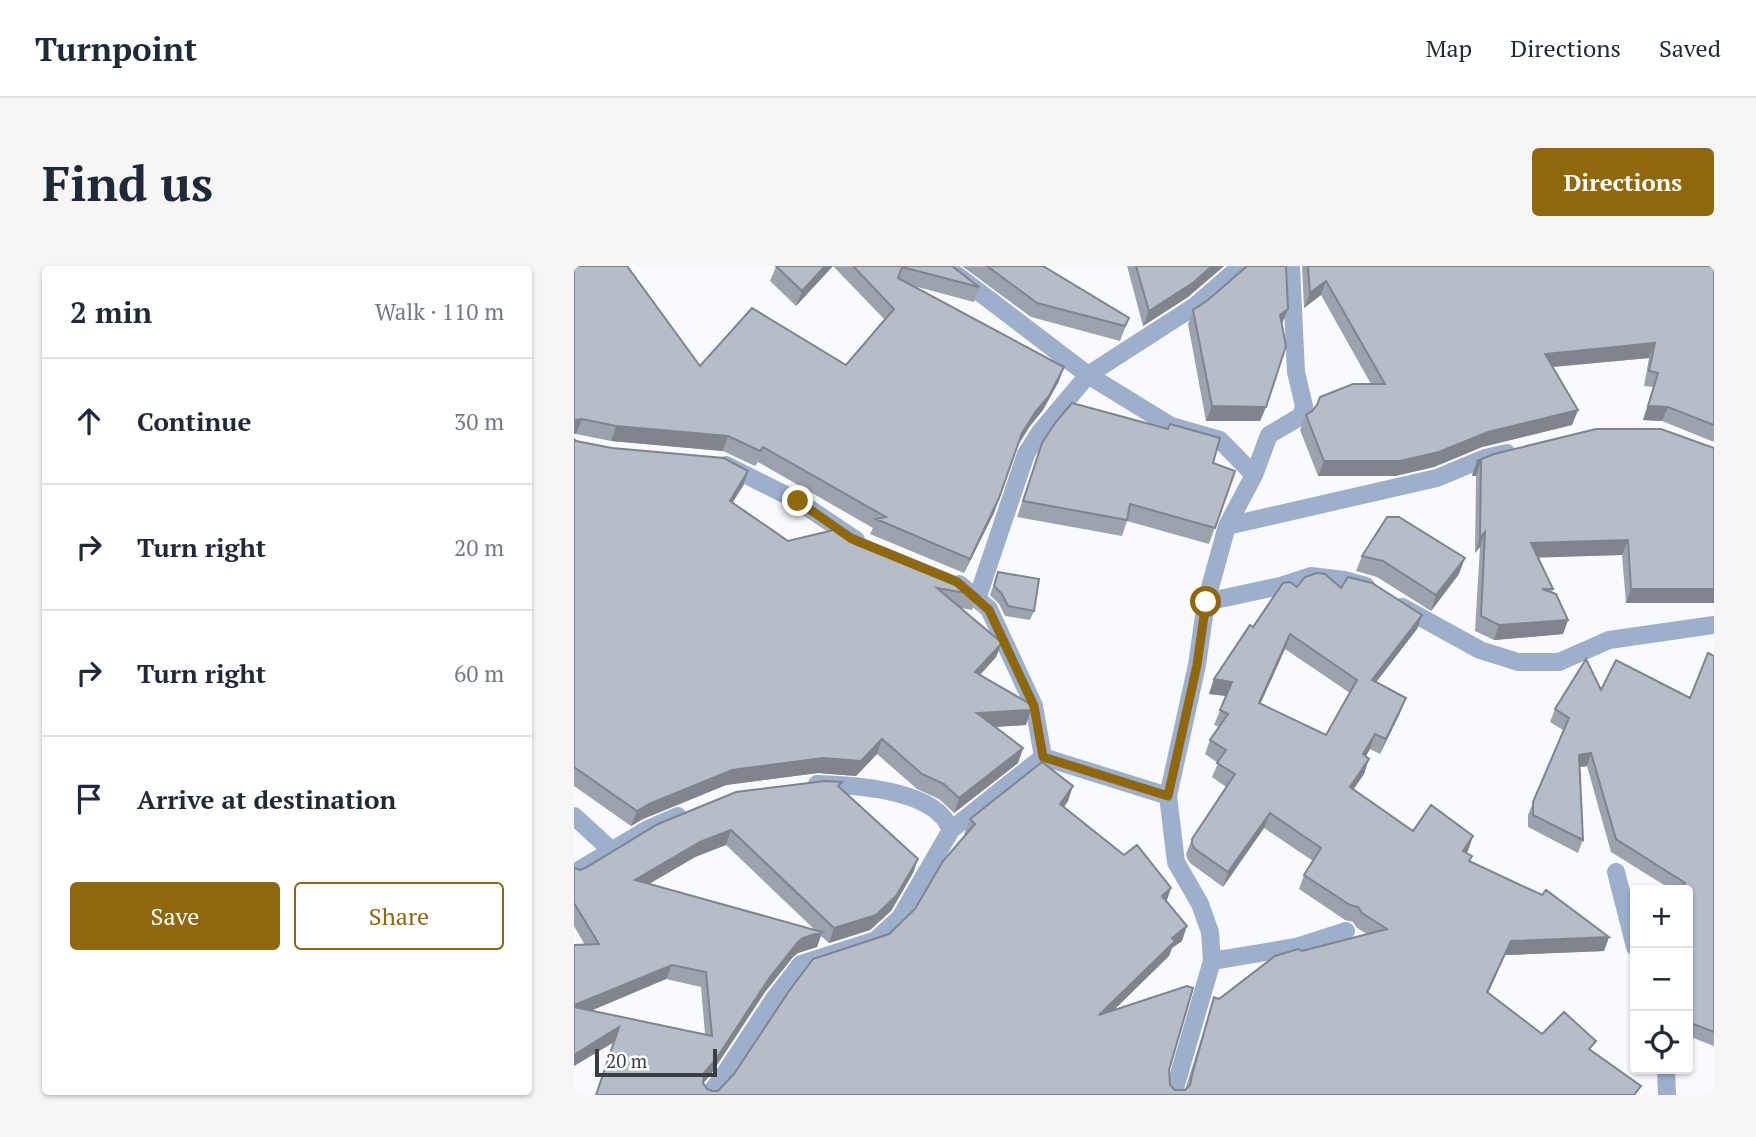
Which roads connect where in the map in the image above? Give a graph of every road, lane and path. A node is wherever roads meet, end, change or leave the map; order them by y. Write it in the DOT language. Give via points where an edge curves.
graph roads {
  1 [pos="945,266"];
  2 [pos="1241,266"];
  3 [pos="1291,266"];
  4 [pos="1088,375"];
  5 [pos="1525,449"];
  6 [pos="709,461"];
  7 [pos="1254,475"];
  8 [pos="1227,527"];
  9 [pos="875,548"];
  10 [pos="945,577"];
  11 [pos="977,599"];
  12 [pos="1206,602"];
  13 [pos="1714,625"];
  14 [pos="1043,757"];
  15 [pos="806,786"];
  16 [pos="1168,796"];
  17 [pos="694,810"];
  18 [pos="574,816"];
  19 [pos="951,830"];
  20 [pos="611,850"];
  21 [pos="1616,872"];
  22 [pos="574,873"];
  23 [pos="1630,927"];
  24 [pos="1346,931"];
  25 [pos="1212,961"];
  26 [pos="1666,1074"];
  27 [pos="708,1095"];
  28 [pos="1175,1095"];
  29 [pos="1667,1095"];
  1 -- 4 [label="street"];
  2 -- 4 [label="street" via="1195,306"];
  3 -- 7 [label="street" via="1296,372 1304,406 1301,416 1269,435"];
  4 -- 7 [label="street" via="1171,426 1220,440"];
  4 -- 11 [label="street" via="1026,454"];
  5 -- 8 [label="street" via="1485,458 1437,478"];
  6 -- 9 [label="street" via="722,462 798,501 852,539"];
  7 -- 8 [label="street"];
  8 -- 12 [label="street"];
  10 -- 11 [label="street"];
  11 -- 14 [label="street" via="989,610 1034,706"];
  12 -- 13 [label="street" via="1311,576 1344,580 1371,587 1480,650 1518,662 1559,662 1609,640"];
  12 -- 16 [label="street"];
  14 -- 16 [label="street"];
  14 -- 19 [label="street"];
  15 -- 19 [label="street" via="900,794 932,808"];
  16 -- 25 [label="street" via="1176,862 1207,923"];
  17 -- 20 [label="street"];
  18 -- 20 [label="street"];
  19 -- 27 [label="street" via="900,918 876,940 801,964"];
  20 -- 22 [label="street"];
  21 -- 23 [label="street"];
  24 -- 25 [label="street" via="1296,947"];
  25 -- 28 [label="street"];
  26 -- 29 [label="street"];
}
